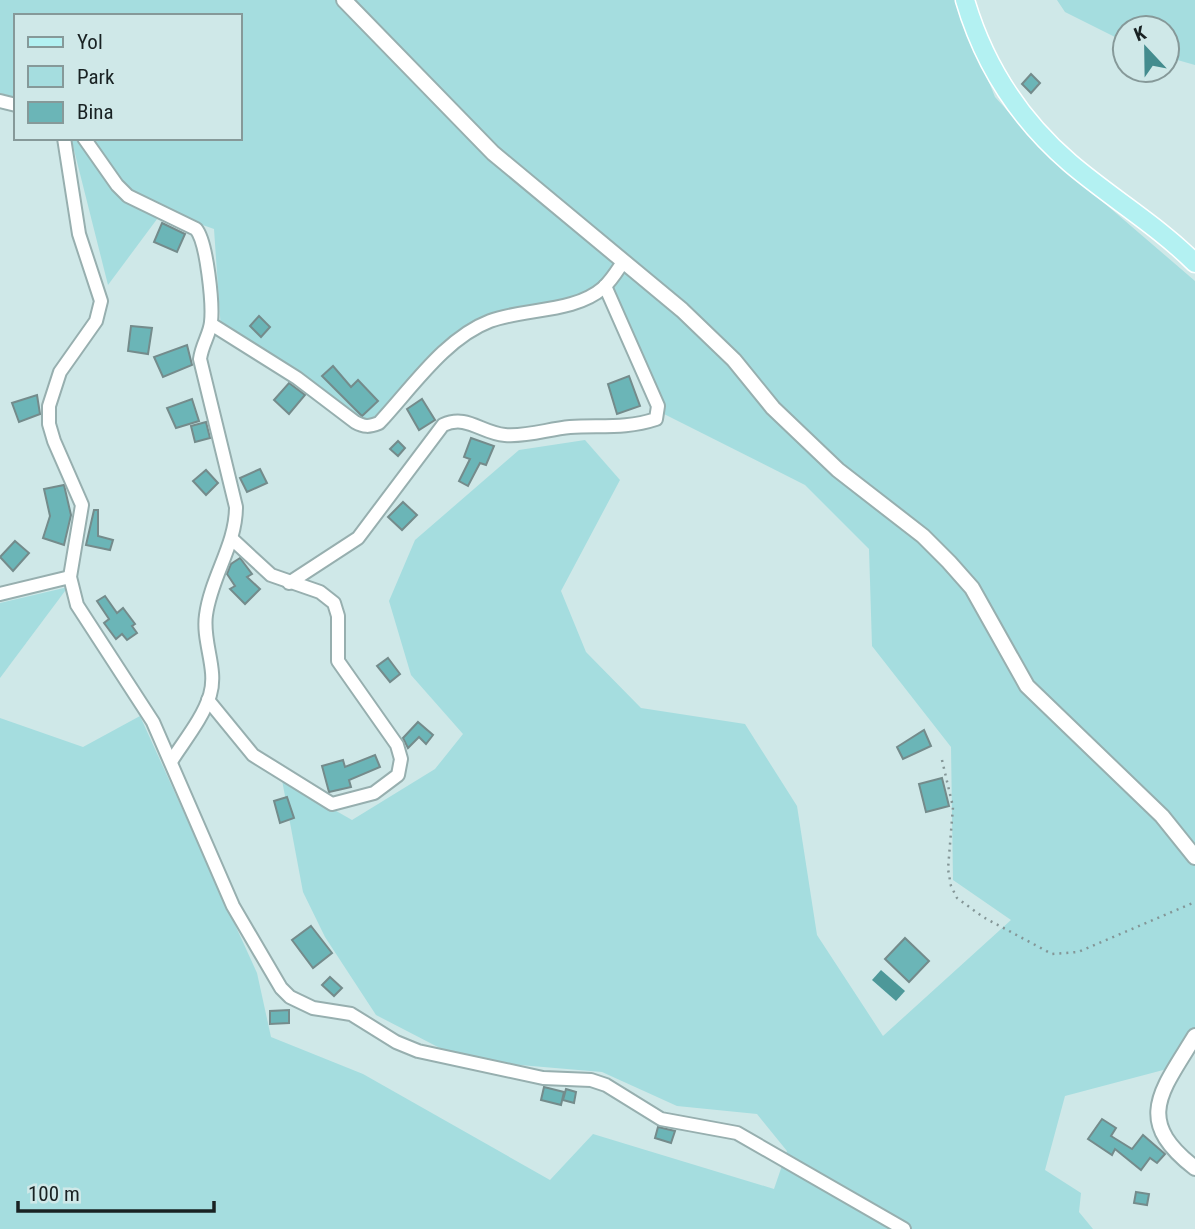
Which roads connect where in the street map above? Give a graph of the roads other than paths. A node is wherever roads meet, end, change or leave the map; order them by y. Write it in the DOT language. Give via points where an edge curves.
graph roads {
  1 [pos="344,0"];
  2 [pos="965,0"];
  3 [pos="64,140"];
  4 [pos="85,140"];
  5 [pos="624,262"];
  6 [pos="1195,263"];
  7 [pos="605,286"];
  8 [pos="211,324"];
  9 [pos="232,539"];
  10 [pos="69,578"];
  11 [pos="289,583"];
  12 [pos="0,594"];
  13 [pos="208,700"];
  14 [pos="172,760"];
  15 [pos="1195,857"];
  16 [pos="1195,1036"];
  17 [pos="1195,1168"];
  18 [pos="904,1229"];
  1 -- 5 [label="street" via="493,153"];
  2 -- 6 [label="main road" via="989,63 1015,106 1040,135"];
  3 -- 10 [label="street" via="79,234 101,301 96,321 60,372 49,406 54,441 82,505"];
  4 -- 8 [label="street" via="128,196 201,235"];
  5 -- 7 [label="street"];
  5 -- 15 [label="street" via="734,360 774,408 838,470 949,562 972,588 1027,686 1162,816"];
  7 -- 8 [label="street" via="573,302 477,328 444,353 379,423 364,427"];
  7 -- 11 [label="street" via="658,406 656,419 626,427 571,427 506,435 491,433 467,420 453,420 443,425 358,538"];
  8 -- 9 [label="street" via="200,359 236,507"];
  9 -- 11 [label="street" via="271,575"];
  9 -- 13 [label="street" via="221,560 206,617 212,674"];
  10 -- 12 [label="street"];
  10 -- 14 [label="street" via="77,605 117,661"];
  11 -- 13 [label="street" via="320,592 334,603 338,661 397,745 401,759 398,775 374,793 332,804 253,755"];
  13 -- 14 [label="street"];
  14 -- 18 [label="street" via="233,906 290,997 313,1008 351,1014 418,1052 543,1078 591,1080 606,1084 661,1119 737,1133"];
  16 -- 17 [label="street" via="1170,1077 1157,1114 1166,1142"];
}
